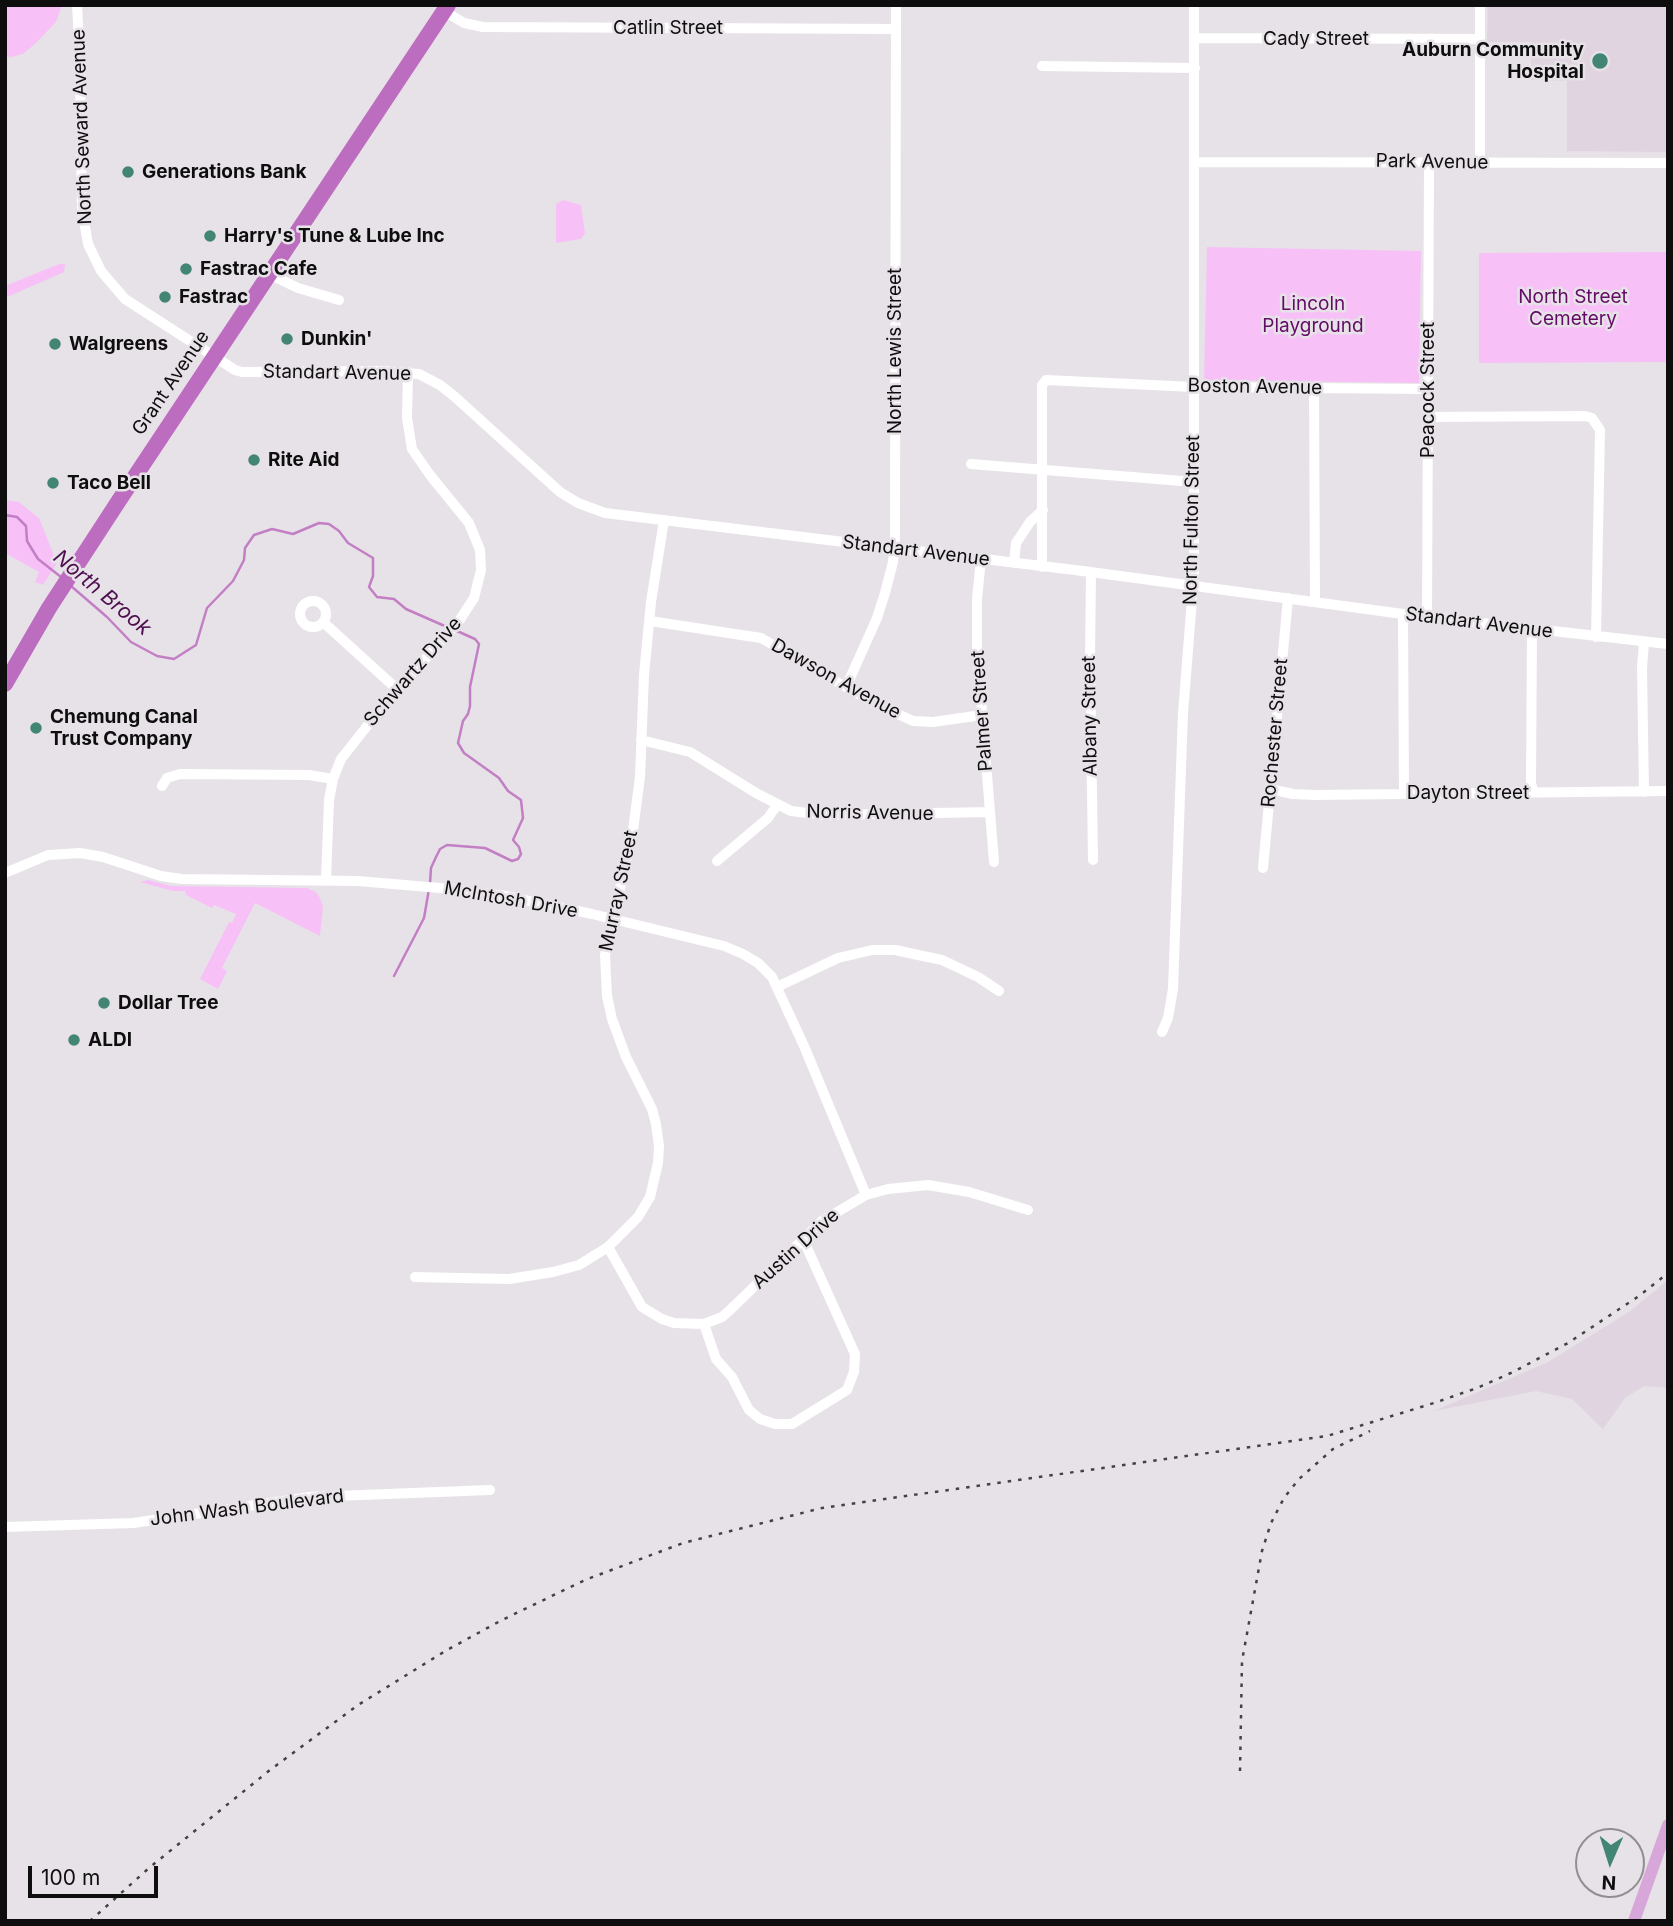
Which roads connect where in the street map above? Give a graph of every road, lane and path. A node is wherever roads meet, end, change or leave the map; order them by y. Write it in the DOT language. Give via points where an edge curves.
graph roads {
  1 [pos="77,5"];
  2 [pos="896,5"];
  3 [pos="1194,5"];
  4 [pos="1480,5"];
  5 [pos="446,8"];
  6 [pos="896,29"];
  7 [pos="1194,38"];
  8 [pos="1480,39"];
  9 [pos="1042,66"];
  10 [pos="1195,68"];
  11 [pos="1195,162"];
  12 [pos="1429,163"];
  13 [pos="1480,163"];
  14 [pos="1668,163"];
  15 [pos="269,274"];
  16 [pos="339,300"];
  17 [pos="214,358"];
  18 [pos="408,372"];
  19 [pos="1194,387"];
  20 [pos="1314,388"];
  21 [pos="1428,389"];
  22 [pos="1428,417"];
  23 [pos="971,464"];
  24 [pos="1042,469"];
  25 [pos="1194,482"];
  26 [pos="1043,510"];
  27 [pos="664,520"];
  28 [pos="894,549"];
  29 [pos="981,559"];
  30 [pos="1014,563"];
  31 [pos="1042,566"];
  32 [pos="1091,573"];
  33 [pos="1193,587"];
  34 [pos="1288,598"];
  35 [pos="1315,602"];
  36 [pos="1403,614"];
  37 [pos="1427,617"];
  38 [pos="650,621"];
  39 [pos="323,622"];
  40 [pos="1532,630"];
  41 [pos="1596,637"];
  42 [pos="1644,642"];
  43 [pos="1668,644"];
  44 [pos="5,684"];
  45 [pos="846,687"];
  46 [pos="398,690"];
  47 [pos="982,715"];
  48 [pos="641,740"];
  49 [pos="333,779"];
  50 [pos="162,786"];
  51 [pos="1270,789"];
  52 [pos="1668,791"];
  53 [pos="1534,792"];
  54 [pos="1644,792"];
  55 [pos="1404,793"];
  56 [pos="777,805"];
  57 [pos="990,812"];
  58 [pos="1093,860"];
  59 [pos="717,861"];
  60 [pos="994,862"];
  61 [pos="1263,868"];
  62 [pos="5,873"];
  63 [pos="326,880"];
  64 [pos="612,919"];
  65 [pos="778,987"];
  66 [pos="999,991"];
  67 [pos="1162,1032"];
  68 [pos="866,1195"];
  69 [pos="1028,1210"];
  70 [pos="803,1239"];
  71 [pos="608,1247"];
  72 [pos="415,1277"];
  73 [pos="704,1324"];
  74 [pos="490,1490"];
  75 [pos="5,1527"];
  76 [pos="1668,1825"];
  77 [pos="1634,1921"];
  1 -- 17 [label="street, North Seward Avenue" via="82,209 88,244 101,271 125,299"];
  2 -- 6 [label="street, North Lewis Street"];
  3 -- 7 [label="street, North Fulton Street"];
  4 -- 8 [label="street"];
  5 -- 6 [label="street, Catlin Street" via="464,23 483,27"];
  5 -- 15 [label="highway, Grant Avenue"];
  6 -- 28 [label="street, North Lewis Street"];
  7 -- 8 [label="street, Cady Street"];
  7 -- 10 [label="street, North Fulton Street"];
  8 -- 13 [label="street"];
  9 -- 10 [label="street"];
  10 -- 11 [label="street, North Fulton Street"];
  11 -- 12 [label="street, Park Avenue"];
  11 -- 19 [label="street, North Fulton Street"];
  12 -- 13 [label="street, Park Avenue"];
  12 -- 21 [label="street, Peacock Street"];
  13 -- 14 [label="street, Park Avenue"];
  15 -- 16 [label="street"];
  15 -- 17 [label="highway, Grant Avenue"];
  17 -- 18 [label="street, Standart Avenue" via="242,372"];
  17 -- 44 [label="highway, Grant Avenue" via="49,608"];
  18 -- 27 [label="street, Standart Avenue" via="427,377 454,396 568,498 605,513"];
  18 -- 46 [label="street, Schwartz Drive" via="412,449 469,523 480,550 481,570 477,591 462,616"];
  19 -- 20 [label="street, Boston Avenue"];
  19 -- 24 [label="street, Boston Avenue" via="1043,382"];
  19 -- 25 [label="street, North Fulton Street"];
  20 -- 21 [label="street, Boston Avenue"];
  20 -- 35 [label="street"];
  21 -- 22 [label="street, Peacock Street"];
  22 -- 37 [label="street, Peacock Street"];
  22 -- 41 [label="street" via="1592,418 1600,430"];
  23 -- 24 [label="street"];
  24 -- 25 [label="street"];
  24 -- 26 [label="street"];
  25 -- 33 [label="street, North Fulton Street"];
  26 -- 30 [label="street" via="1016,543"];
  26 -- 31 [label="street"];
  27 -- 28 [label="street, Standart Avenue"];
  27 -- 38 [label="street, Murray Street"];
  28 -- 29 [label="street, Standart Avenue"];
  28 -- 45 [label="street, North Lewis Street" via="877,618"];
  29 -- 30 [label="street, Standart Avenue"];
  29 -- 47 [label="street, Palmer Street" via="976,615"];
  30 -- 31 [label="street, Standart Avenue"];
  31 -- 32 [label="street, Standart Avenue"];
  32 -- 33 [label="street, Standart Avenue"];
  32 -- 58 [label="street, Albany Street"];
  33 -- 34 [label="street, Standart Avenue"];
  33 -- 67 [label="street, North Fulton Street" via="1172,989"];
  34 -- 35 [label="street, Standart Avenue"];
  34 -- 51 [label="street, Rochester Street"];
  35 -- 36 [label="street, Standart Avenue"];
  36 -- 37 [label="street, Standart Avenue"];
  36 -- 55 [label="street"];
  37 -- 40 [label="street, Standart Avenue"];
  38 -- 45 [label="street, Dawson Avenue" via="761,638"];
  38 -- 48 [label="street, Murray Street"];
  39 -- 46 [label="street"];
  40 -- 41 [label="street, Standart Avenue"];
  40 -- 53 [label="street"];
  41 -- 42 [label="street, Standart Avenue"];
  42 -- 43 [label="street, Standart Avenue"];
  42 -- 54 [label="street"];
  45 -- 47 [label="street, Dawson Avenue" via="913,721"];
  46 -- 49 [label="street, Schwartz Drive" via="352,744"];
  47 -- 57 [label="street, Palmer Street"];
  48 -- 56 [label="street, Norris Avenue" via="690,752"];
  48 -- 64 [label="street, Murray Street" via="633,830"];
  49 -- 50 [label="street" via="180,774 167,778"];
  49 -- 63 [label="street, Schwartz Drive"];
  51 -- 55 [label="street, Dayton Street" via="1315,795"];
  51 -- 61 [label="street, Rochester Street"];
  52 -- 54 [label="street, Dayton Street"];
  53 -- 54 [label="street, Dayton Street"];
  53 -- 55 [label="street, Dayton Street"];
  56 -- 57 [label="street, Norris Avenue" via="824,815"];
  56 -- 59 [label="street"];
  57 -- 60 [label="street, Palmer Street"];
  62 -- 63 [label="street, McIntosh Drive" via="48,855 80,853 182,879"];
  63 -- 64 [label="street, McIntosh Drive" via="505,896"];
  64 -- 65 [label="street, McIntosh Drive" via="724,946 763,967"];
  64 -- 71 [label="street, Murray Street" via="605,955 608,1006 652,1109 659,1146 647,1204"];
  65 -- 66 [label="street" via="838,958 895,950 942,960"];
  65 -- 68 [label="street, McIntosh Drive"];
  68 -- 69 [label="street, Austin Drive" via="928,1185"];
  68 -- 70 [label="street, Austin Drive" via="836,1211"];
  70 -- 73 [label="street, Austin Drive" via="722,1317"];
  70 -- 73 [label="street" via="855,1354 847,1390 792,1424 760,1419 749,1410 732,1377 716,1359"];
  71 -- 72 [label="street, Murray Street" via="579,1265 509,1279"];
  71 -- 73 [label="street" via="642,1307 674,1323"];
  74 -- 75 [label="street, John Wash Boulevard" via="310,1497 134,1523"];
  76 -- 77 [label="main road"];
}
